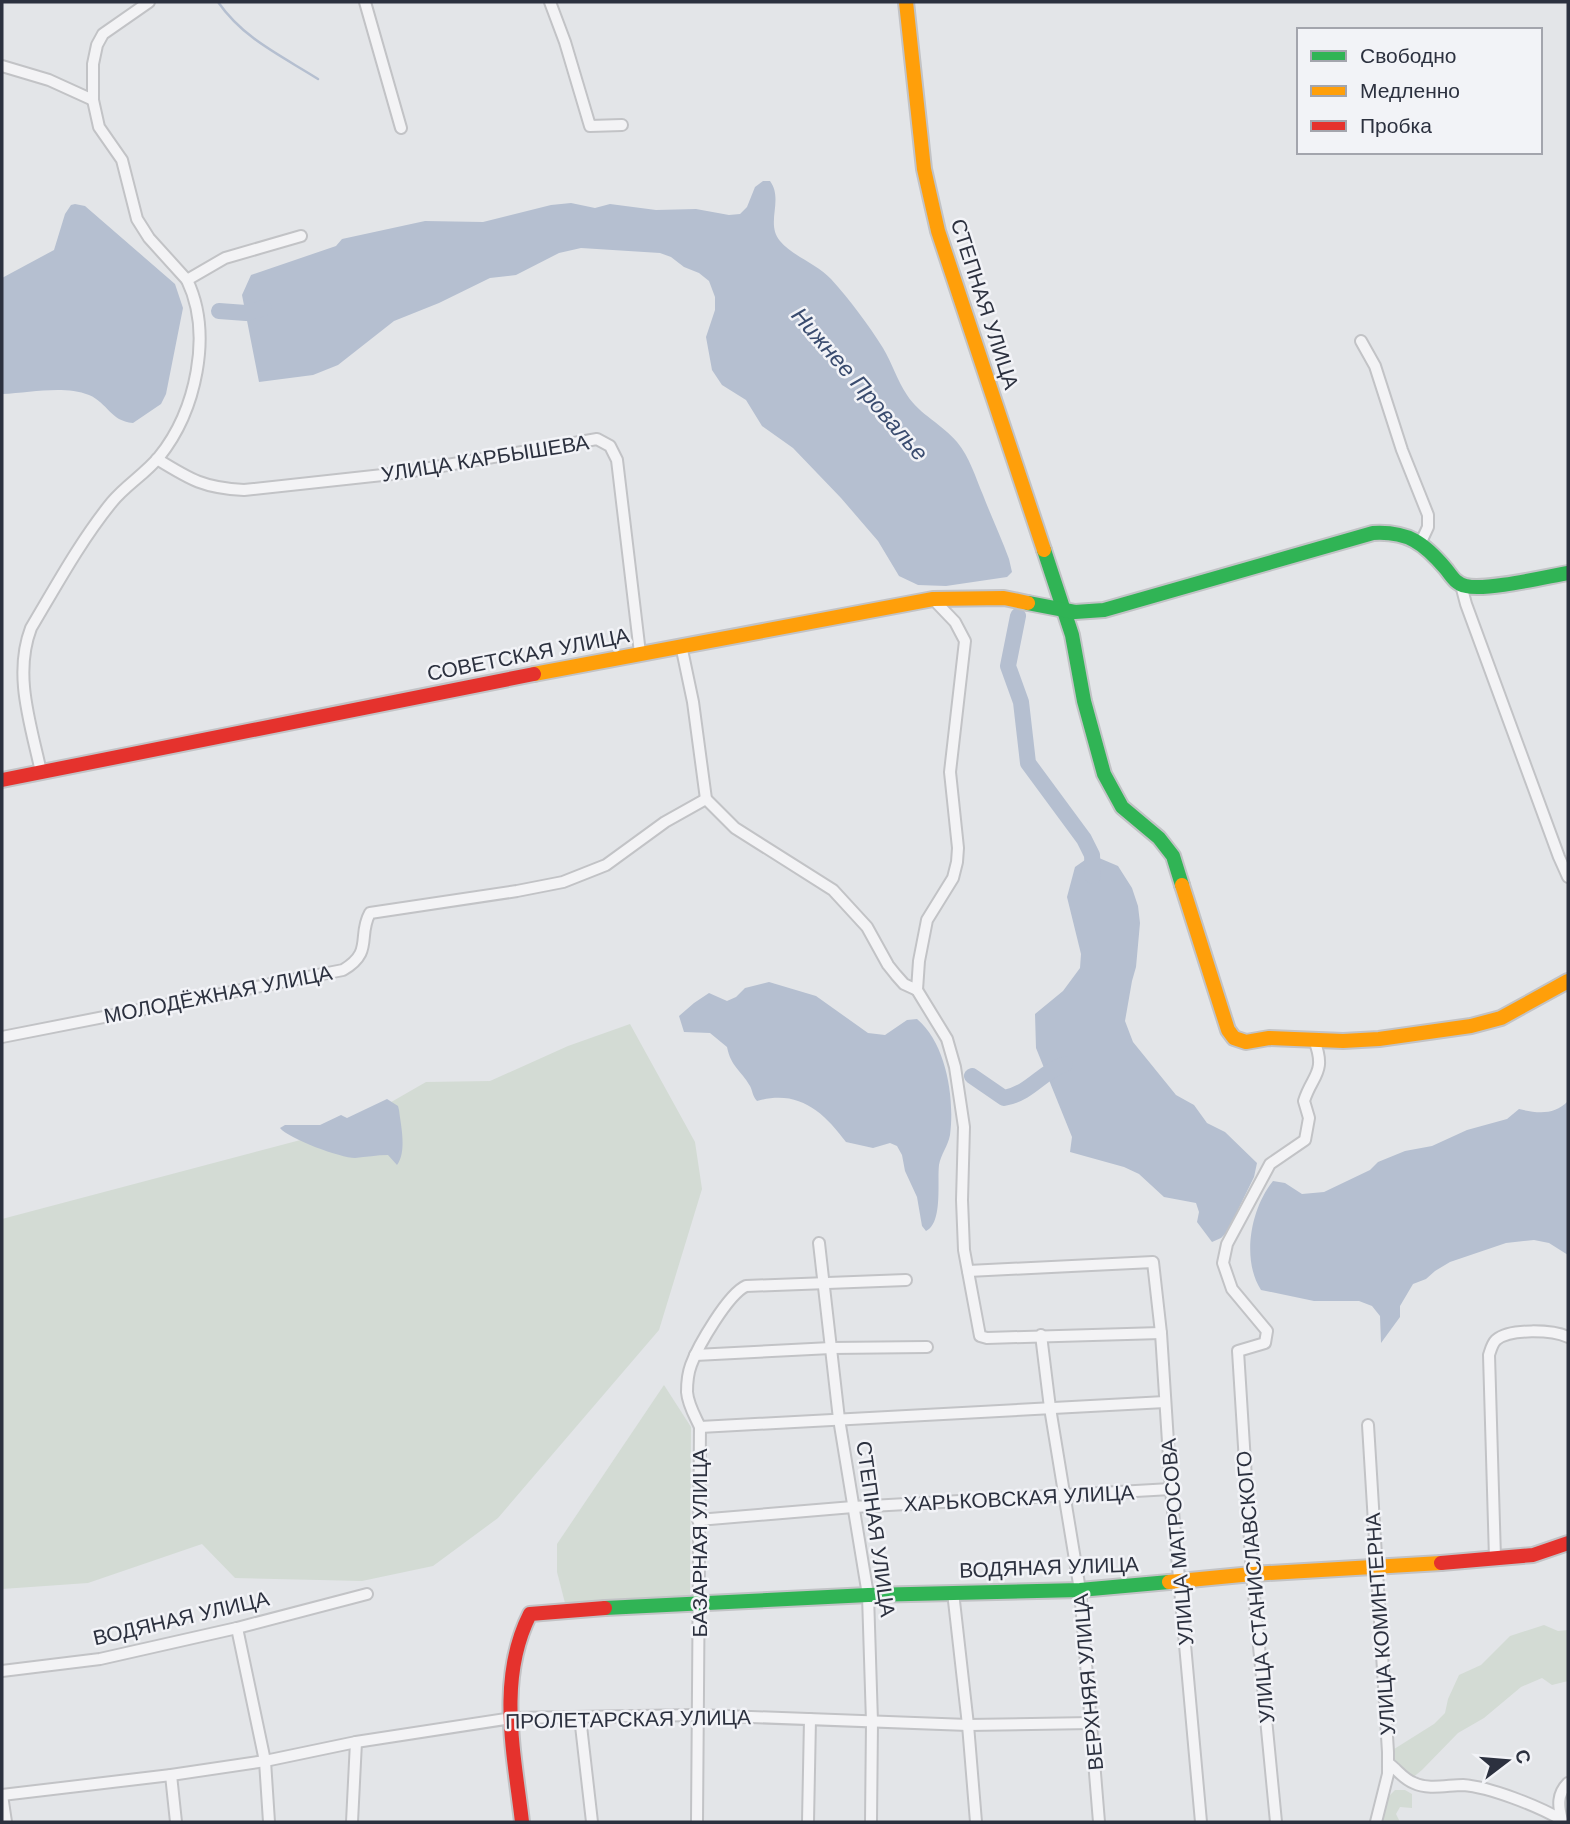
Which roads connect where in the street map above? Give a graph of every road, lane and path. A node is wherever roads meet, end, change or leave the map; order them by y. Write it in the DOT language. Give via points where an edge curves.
graph roads {
  1 [pos="149,2"];
  2 [pos="365,2"];
  3 [pos="550,2"];
  4 [pos="905,2"];
  5 [pos="2,66"];
  6 [pos="93,100"];
  7 [pos="622,125"];
  8 [pos="401,128"];
  9 [pos="301,236"];
  10 [pos="187,280"];
  11 [pos="1361,341"];
  12 [pos="157,459"];
  13 [pos="1421,542"];
  14 [pos="1568,573"];
  15 [pos="1461,585"];
  16 [pos="933,599"];
  17 [pos="1063,610"];
  18 [pos="681,645"];
  19 [pos="640,653"];
  20 [pos="41,772"];
  21 [pos="2,780"];
  22 [pos="706,799"];
  23 [pos="1568,877"];
  24 [pos="1568,981"];
  25 [pos="917,990"];
  26 [pos="2,1037"];
  27 [pos="1314,1040"];
  28 [pos="819,1243"];
  29 [pos="968,1271"];
  30 [pos="906,1280"];
  31 [pos="825,1283"];
  32 [pos="1161,1333"];
  33 [pos="1041,1335"];
  34 [pos="1568,1337"];
  35 [pos="926,1347"];
  36 [pos="831,1348"];
  37 [pos="695,1355"];
  38 [pos="1165,1402"];
  39 [pos="1050,1408"];
  40 [pos="839,1419"];
  41 [pos="1368,1426"];
  42 [pos="700,1427"];
  43 [pos="1171,1489"];
  44 [pos="1066,1497"];
  45 [pos="853,1507"];
  46 [pos="698,1520"];
  47 [pos="1568,1543"];
  48 [pos="1496,1558"];
  49 [pos="1376,1568"];
  50 [pos="1252,1574"];
  51 [pos="1179,1581"];
  52 [pos="1080,1590"];
  53 [pos="953,1592"];
  54 [pos="367,1594"];
  55 [pos="868,1595"];
  56 [pos="699,1604"];
  57 [pos="237,1628"];
  58 [pos="2,1671"];
  59 [pos="698,1715"];
  60 [pos="580,1717"];
  61 [pos="512,1718"];
  62 [pos="810,1719"];
  63 [pos="872,1722"];
  64 [pos="1092,1723"];
  65 [pos="968,1725"];
  66 [pos="356,1742"];
  67 [pos="265,1761"];
  68 [pos="1388,1763"];
  69 [pos="171,1775"];
  70 [pos="1568,1783"];
  71 [pos="2,1795"];
  72 [pos="1564,1819"];
  73 [pos="6,1822"];
  74 [pos="176,1822"];
  75 [pos="269,1822"];
  76 [pos="352,1822"];
  77 [pos="522,1822"];
  78 [pos="592,1822"];
  79 [pos="697,1822"];
  80 [pos="808,1822"];
  81 [pos="872,1822"];
  82 [pos="976,1822"];
  83 [pos="1099,1822"];
  84 [pos="1201,1822"];
  85 [pos="1276,1822"];
  86 [pos="1376,1822"];
  1 -- 6 [label="street" via="103,34 93,64"];
  2 -- 8 [label="street"];
  3 -- 7 [label="street" via="590,126"];
  4 -- 17 [label="street, СТЕПНАЯ УЛИЦА" via="924,169 938,232"];
  5 -- 6 [label="street"];
  6 -- 10 [label="street" via="100,127 122,160 137,219"];
  9 -- 10 [label="street" via="225,258"];
  10 -- 12 [label="street" via="199,315 197,364 187,405"];
  11 -- 13 [label="street" via="1375,366 1428,515"];
  12 -- 19 [label="street, УЛИЦА КАРБЫШЕВА" via="195,482 244,490 401,473 597,439 610,446 617,460"];
  12 -- 20 [label="street" via="111,502 31,628 23,654 23,680"];
  13 -- 15 [label="street"];
  13 -- 17 [label="street" via="1398,532 1373,533 1104,610"];
  14 -- 15 [label="street" via="1482,587"];
  15 -- 23 [label="street"];
  16 -- 17 [label="street, СОВЕТСКАЯ УЛИЦА" via="1004,598"];
  16 -- 18 [label="street, СОВЕТСКАЯ УЛИЦА"];
  16 -- 25 [label="street" via="955,622 965,641 950,772 958,848 953,878 927,920"];
  17 -- 27 [label="street, СТЕПНАЯ УЛИЦА" via="1104,774 1122,807 1173,856 1228,1030 1246,1042"];
  18 -- 19 [label="street, СОВЕТСКАЯ УЛИЦА"];
  18 -- 22 [label="street"];
  19 -- 20 [label="street, СОВЕТСКАЯ УЛИЦА"];
  20 -- 21 [label="street, СОВЕТСКАЯ УЛИЦА"];
  22 -- 25 [label="street" via="736,828 833,890 867,927 896,975"];
  22 -- 26 [label="street, МОЛОДЁЖНАЯ УЛИЦА" via="606,865 563,882 370,912 359,957 343,970"];
  24 -- 27 [label="street, СТЕПНАЯ УЛИЦА" via="1486,1023 1379,1039"];
  25 -- 29 [label="street" via="947,1039 957,1076 964,1127 962,1210"];
  27 -- 50 [label="street, УЛИЦА СТАНИСЛАВСКОГО" via="1320,1060 1304,1101 1309,1118 1305,1140 1270,1164 1224,1253 1232,1289 1267,1331 1265,1343 1238,1351"];
  28 -- 31 [label="street, СТЕПНАЯ УЛИЦА"];
  29 -- 32 [label="street, УЛИЦА МАТРОСОВА" via="1153,1262"];
  29 -- 33 [label="street" via="979,1336"];
  30 -- 31 [label="street"];
  31 -- 36 [label="street, СТЕПНАЯ УЛИЦА"];
  31 -- 37 [label="street, БАЗАРНАЯ УЛИЦА" via="746,1286 735,1293"];
  32 -- 33 [label="street"];
  32 -- 38 [label="street, УЛИЦА МАТРОСОВА"];
  33 -- 39 [label="street, ВЕРХНЯЯ УЛИЦА"];
  34 -- 48 [label="street" via="1545,1331 1504,1335 1489,1355"];
  35 -- 36 [label="street"];
  36 -- 37 [label="street"];
  36 -- 40 [label="street, СТЕПНАЯ УЛИЦА"];
  37 -- 42 [label="street, БАЗАРНАЯ УЛИЦА" via="687,1393"];
  38 -- 39 [label="street"];
  38 -- 43 [label="street, УЛИЦА МАТРОСОВА"];
  39 -- 40 [label="street"];
  39 -- 44 [label="street, ВЕРХНЯЯ УЛИЦА"];
  40 -- 42 [label="street"];
  40 -- 45 [label="street, СТЕПНАЯ УЛИЦА"];
  41 -- 49 [label="street, УЛИЦА КОМИНТЕРНА"];
  42 -- 46 [label="street, БАЗАРНАЯ УЛИЦА"];
  43 -- 44 [label="street, ХАРЬКОВСКАЯ УЛИЦА"];
  43 -- 51 [label="street, УЛИЦА МАТРОСОВА"];
  44 -- 45 [label="street, ХАРЬКОВСКАЯ УЛИЦА"];
  44 -- 52 [label="street, ВЕРХНЯЯ УЛИЦА"];
  45 -- 46 [label="street, ХАРЬКОВСКАЯ УЛИЦА"];
  45 -- 55 [label="street, СТЕПНАЯ УЛИЦА"];
  46 -- 56 [label="street, БАЗАРНАЯ УЛИЦА"];
  47 -- 48 [label="street, ВОДЯНАЯ УЛИЦА" via="1533,1555"];
  48 -- 49 [label="street, ВОДЯНАЯ УЛИЦА"];
  49 -- 50 [label="street, ВОДЯНАЯ УЛИЦА"];
  49 -- 68 [label="street, УЛИЦА КОМИНТЕРНА"];
  50 -- 51 [label="street, ВОДЯНАЯ УЛИЦА"];
  50 -- 85 [label="street, УЛИЦА СТАНИСЛАВСКОГО"];
  51 -- 52 [label="street, ВОДЯНАЯ УЛИЦА"];
  51 -- 84 [label="street, УЛИЦА МАТРОСОВА"];
  52 -- 53 [label="street, ВОДЯНАЯ УЛИЦА"];
  52 -- 64 [label="street, ВЕРХНЯЯ УЛИЦА"];
  53 -- 55 [label="street, ВОДЯНАЯ УЛИЦА"];
  53 -- 65 [label="street"];
  54 -- 57 [label="street, ВОДЯНАЯ УЛИЦА"];
  55 -- 56 [label="street, ВОДЯНАЯ УЛИЦА"];
  55 -- 63 [label="street, СТЕПНАЯ УЛИЦА"];
  56 -- 59 [label="street, БАЗАРНАЯ УЛИЦА"];
  56 -- 61 [label="street, ВОДЯНАЯ УЛИЦА" via="530,1614 519,1638 512,1674"];
  57 -- 58 [label="street, ВОДЯНАЯ УЛИЦА" via="100,1659"];
  57 -- 67 [label="street"];
  59 -- 60 [label="street, ПРОЛЕТАРСКАЯ УЛИЦА"];
  59 -- 62 [label="street, ПРОЛЕТАРСКАЯ УЛИЦА"];
  59 -- 79 [label="street, БАЗАРНАЯ УЛИЦА"];
  60 -- 61 [label="street, ПРОЛЕТАРСКАЯ УЛИЦА"];
  60 -- 78 [label="street"];
  61 -- 66 [label="street, ПРОЛЕТАРСКАЯ УЛИЦА"];
  61 -- 77 [label="street"];
  62 -- 63 [label="street, ПРОЛЕТАРСКАЯ УЛИЦА"];
  62 -- 80 [label="street"];
  63 -- 65 [label="street, ПРОЛЕТАРСКАЯ УЛИЦА"];
  63 -- 81 [label="street, СТЕПНАЯ УЛИЦА"];
  64 -- 65 [label="street, ПРОЛЕТАРСКАЯ УЛИЦА"];
  64 -- 83 [label="street, ВЕРХНЯЯ УЛИЦА"];
  65 -- 82 [label="street"];
  66 -- 67 [label="street, ПРОЛЕТАРСКАЯ УЛИЦА"];
  66 -- 76 [label="street"];
  67 -- 69 [label="street, ПРОЛЕТАРСКАЯ УЛИЦА"];
  67 -- 75 [label="street"];
  68 -- 72 [label="street" via="1414,1783 1483,1788"];
  68 -- 86 [label="street, УЛИЦА КОМИНТЕРНА"];
  69 -- 71 [label="street, ПРОЛЕТАРСКАЯ УЛИЦА"];
  69 -- 74 [label="street"];
  70 -- 72 [label="street" via="1559,1799"];
  71 -- 73 [label="street"];
}
